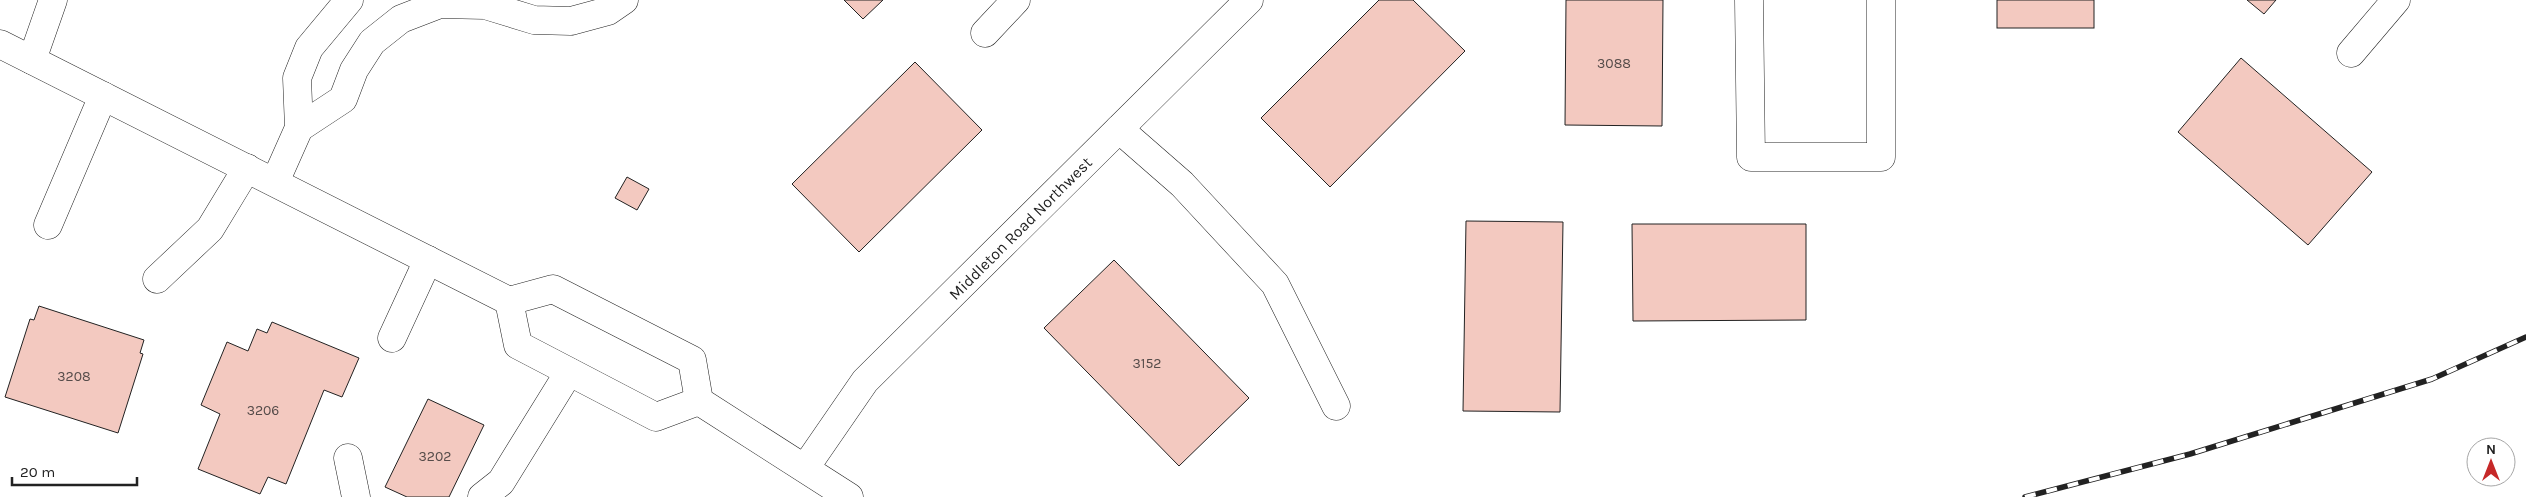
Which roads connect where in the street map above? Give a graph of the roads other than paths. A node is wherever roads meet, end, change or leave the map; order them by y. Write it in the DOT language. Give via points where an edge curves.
graph roads {
  1 [pos="53,0"];
  2 [pos="349,0"];
  3 [pos="624,0"];
  4 [pos="1016,0"];
  5 [pos="1249,0"];
  6 [pos="1750,0"];
  7 [pos="1881,0"];
  8 [pos="2396,0"];
  9 [pos="985,32"];
  10 [pos="0,44"];
  11 [pos="2351,53"];
  12 [pos="32,60"];
  13 [pos="103,96"];
  14 [pos="299,128"];
  15 [pos="1119,129"];
  16 [pos="248,168"];
  17 [pos="275,182"];
  18 [pos="48,224"];
  19 [pos="428,260"];
  20 [pos="157,279"];
  21 [pos="509,302"];
  22 [pos="392,338"];
  23 [pos="570,372"];
  24 [pos="699,401"];
  25 [pos="1336,406"];
  26 [pos="348,458"];
  27 [pos="805,468"];
  28 [pos="356,497"];
  29 [pos="482,497"];
  30 [pos="849,497"];
  1 -- 12 [label="main road"];
  2 -- 14 [label="main road" via="310,48 297,78"];
  3 -- 14 [label="main road" via="608,11 571,21 534,20 486,5 440,4 401,19 372,42 354,70 343,99"];
  4 -- 9 [label="main road"];
  5 -- 15 [label="main road, Middleton Road Northwest"];
  6 -- 7 [label="main road" via="1751,157 1881,157"];
  8 -- 11 [label="main road"];
  10 -- 12 [label="main road"];
  12 -- 13 [label="main road"];
  13 -- 16 [label="main road"];
  13 -- 18 [label="main road"];
  14 -- 17 [label="main road"];
  15 -- 25 [label="main road" via="1182,184 1275,284"];
  15 -- 27 [label="main road, Middleton Road Northwest" via="865,381"];
  16 -- 17 [label="main road"];
  16 -- 20 [label="main road" via="210,229"];
  17 -- 19 [label="main road"];
  19 -- 21 [label="main road"];
  19 -- 22 [label="main road"];
  21 -- 23 [label="main road" via="518,345"];
  21 -- 24 [label="main road" via="553,289 692,360"];
  23 -- 24 [label="main road" via="656,417"];
  23 -- 29 [label="main road" via="501,482"];
  24 -- 27 [label="main road"];
  26 -- 28 [label="main road"];
  27 -- 30 [label="main road"];
}
